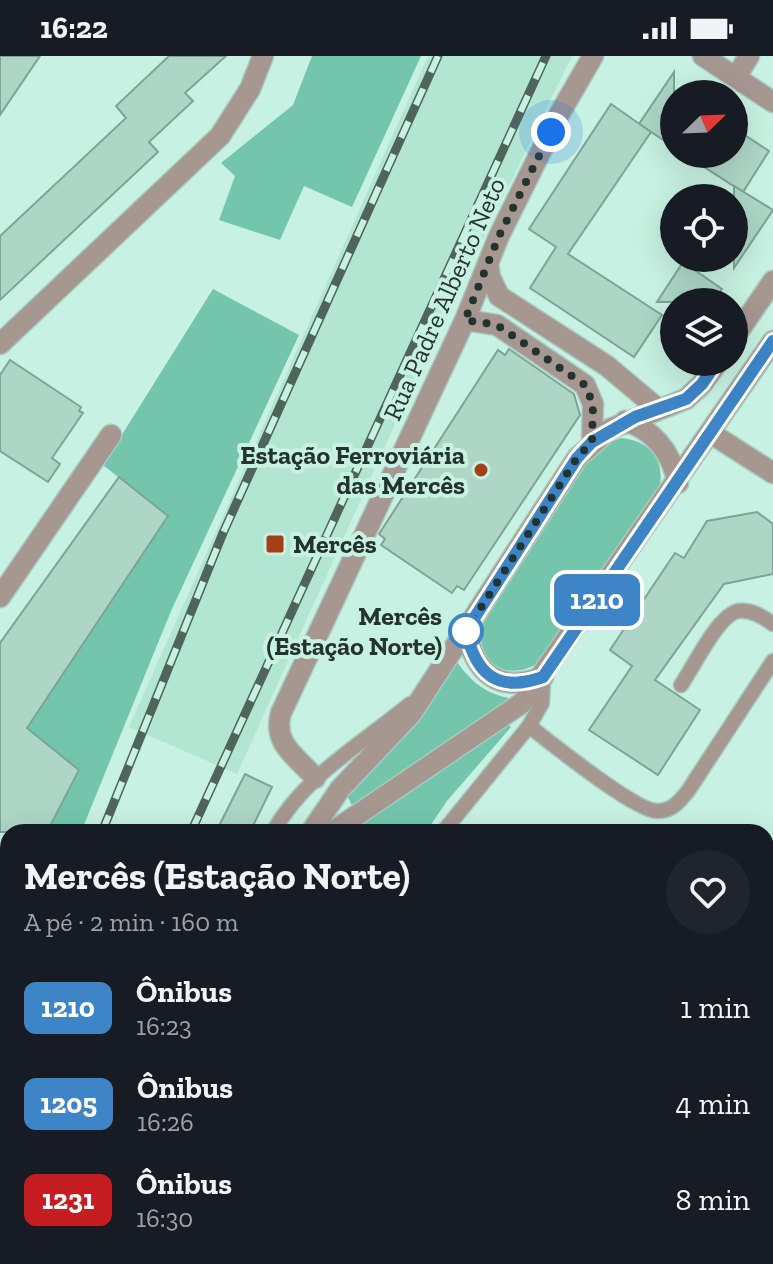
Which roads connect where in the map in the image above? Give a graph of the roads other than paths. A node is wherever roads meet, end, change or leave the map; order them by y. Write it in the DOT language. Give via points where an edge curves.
graph roads {
  1 [pos="263,56"];
  2 [pos="593,56"];
  3 [pos="703,56"];
  4 [pos="749,56"];
  5 [pos="736,77"];
  6 [pos="773,102"];
  7 [pos="488,263"];
  8 [pos="773,281"];
  9 [pos="748,318"];
  10 [pos="465,320"];
  11 [pos="773,341"];
  12 [pos="0,344"];
  13 [pos="708,376"];
  14 [pos="657,408"];
  15 [pos="625,421"];
  16 [pos="712,434"];
  17 [pos="111,435"];
  18 [pos="592,442"];
  19 [pos="773,473"];
  20 [pos="678,483"];
  21 [pos="0,597"];
  22 [pos="773,624"];
  23 [pos="466,631"];
  24 [pos="773,661"];
  25 [pos="543,677"];
  26 [pos="681,685"];
  27 [pos="425,691"];
  28 [pos="529,726"];
  29 [pos="315,778"];
  30 [pos="279,824"];
  31 [pos="316,824"];
  32 [pos="344,824"];
  33 [pos="449,824"];
  1 -- 12 [label="street" via="250,89 220,136"];
  2 -- 7 [label="street, Rua Padre Alberto Neto"];
  3 -- 5 [label="street"];
  4 -- 5 [label="street"];
  5 -- 6 [label="street"];
  7 -- 10 [label="street, Rua Padre Alberto Neto"];
  7 -- 14 [label="street" via="499,296 607,366"];
  8 -- 9 [label="street"];
  10 -- 18 [label="street" via="497,325 585,385 593,404"];
  10 -- 29 [label="street, Rua Padre Alberto Neto" via="281,713 279,731 288,753"];
  11 -- 16 [label="street"];
  13 -- 14 [label="street" via="686,399"];
  14 -- 15 [label="street"];
  15 -- 18 [label="street"];
  15 -- 20 [label="street" via="641,426 664,448"];
  16 -- 19 [label="street"];
  16 -- 20 [label="street"];
  17 -- 21 [label="street"];
  18 -- 23 [label="street"];
  20 -- 25 [label="street"];
  22 -- 26 [label="lane" via="757,613 738,611 722,621"];
  23 -- 25 [label="street" via="474,658 496,680 526,683"];
  23 -- 27 [label="street"];
  24 -- 28 [label="lane" via="688,791 664,811 634,802"];
  25 -- 28 [label="lane" via="542,703"];
  25 -- 32 [label="street" via="522,703"];
  27 -- 29 [label="lane"];
  27 -- 31 [label="street"];
  28 -- 33 [label="lane"];
  29 -- 30 [label="lane"];
}
